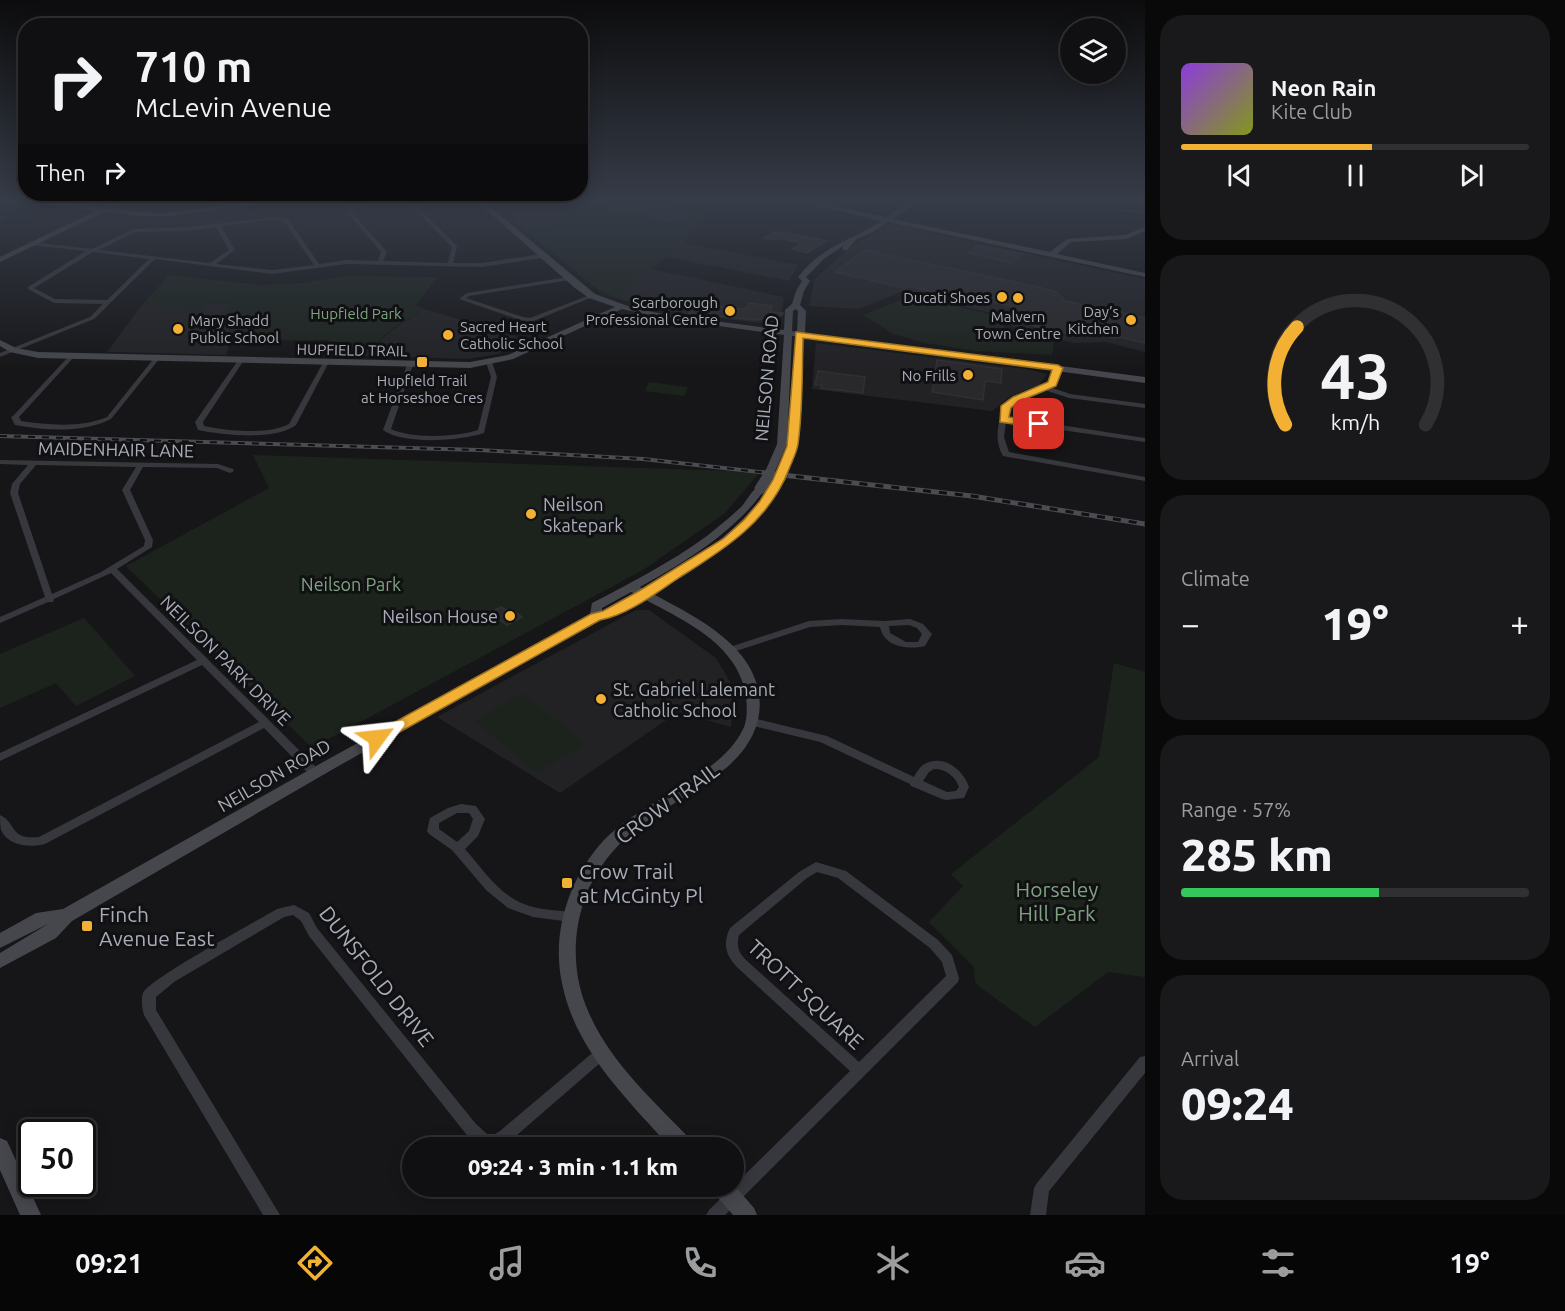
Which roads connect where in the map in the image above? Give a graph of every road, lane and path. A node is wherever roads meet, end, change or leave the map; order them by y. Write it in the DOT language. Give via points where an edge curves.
graph roads {
  1 [pos="81,257"];
  2 [pos="141,257"];
  3 [pos="222,257"];
  4 [pos="311,257"];
  5 [pos="382,257"];
  6 [pos="452,257"];
  7 [pos="537,257"];
  8 [pos="543,257"];
  9 [pos="823,257"];
  10 [pos="834,257"];
  11 [pos="1059,257"];
  12 [pos="153,258"];
  13 [pos="819,260"];
  14 [pos="828,262"];
  15 [pos="380,263"];
  16 [pos="212,264"];
  17 [pos="450,265"];
  18 [pos="318,266"];
  19 [pos="1145,275"];
  20 [pos="568,279"];
  21 [pos="806,281"];
  22 [pos="592,296"];
  23 [pos="107,302"];
  24 [pos="621,307"];
  25 [pos="794,334"];
  26 [pos="0,343"];
  27 [pos="13,350"];
  28 [pos="0,355"];
  29 [pos="72,356"];
  30 [pos="157,358"];
  31 [pos="241,360"];
  32 [pos="326,362"];
  33 [pos="489,363"];
  34 [pos="410,364"];
  35 [pos="1058,368"];
  36 [pos="1145,380"];
  37 [pos="1045,388"];
  38 [pos="1145,406"];
  39 [pos="1003,419"];
  40 [pos="1145,440"];
  41 [pos="787,445"];
  42 [pos="0,462"];
  43 [pos="34,462"];
  44 [pos="141,464"];
  45 [pos="230,471"];
  46 [pos="1145,479"];
  47 [pos="113,570"];
  48 [pos="638,591"];
  49 [pos="50,600"];
  50 [pos="0,620"];
  51 [pos="885,624"];
  52 [pos="730,650"];
  53 [pos="202,661"];
  54 [pos="753,722"];
  55 [pos="266,723"];
  56 [pos="0,757"];
  57 [pos="315,773"];
  58 [pos="915,783"];
  59 [pos="0,819"];
  60 [pos="458,848"];
  61 [pos="66,916"];
  62 [pos="571,917"];
  63 [pos="0,941"];
  64 [pos="0,961"];
  65 [pos="602,1053"];
  66 [pos="1145,1062"];
  67 [pos="859,1071"];
  68 [pos="675,1137"];
  69 [pos="0,1148"];
  70 [pos="744,1176"];
  71 [pos="723,1197"];
  72 [pos="731,1197"];
  73 [pos="31,1215"];
  74 [pos="272,1215"];
  75 [pos="714,1215"];
  76 [pos="747,1215"];
  77 [pos="1038,1215"];
  1 -- 23 [label="street" via="30,289 54,301"];
  2 -- 12 [label="street"];
  3 -- 16 [label="street"];
  4 -- 18 [label="street"];
  5 -- 15 [label="street"];
  6 -- 17 [label="street"];
  7 -- 17 [label="street" via="482,265"];
  8 -- 20 [label="street"];
  9 -- 13 [label="street, NEILSON ROAD"];
  10 -- 14 [label="street, NEILSON ROAD"];
  11 -- 19 [label="street"];
  12 -- 16 [label="street"];
  12 -- 23 [label="street"];
  13 -- 14 [label="street"];
  13 -- 21 [label="street, NEILSON ROAD" via="802,277"];
  14 -- 21 [label="street, NEILSON ROAD" via="812,280"];
  15 -- 17 [label="street"];
  15 -- 18 [label="street"];
  16 -- 18 [label="street" via="272,272"];
  20 -- 22 [label="street"];
  20 -- 22 [label="street" via="462,298 531,320"];
  21 -- 25 [label="street, NEILSON ROAD" via="796,305 802,311"];
  22 -- 24 [label="street"];
  23 -- 27 [label="street" via="87,321"];
  24 -- 25 [label="street"];
  24 -- 33 [label="street, HUPFIELD TRAIL"];
  25 -- 35 [label="street"];
  25 -- 41 [label="street, NEILSON ROAD"];
  26 -- 27 [label="street, HUPFIELD TRAIL"];
  27 -- 28 [label="street"];
  27 -- 29 [label="street, HUPFIELD TRAIL"];
  29 -- 30 [label="street, HUPFIELD TRAIL"];
  29 -- 30 [label="street" via="15,417 18,423 87,426 102,422 110,418"];
  30 -- 31 [label="street, HUPFIELD TRAIL"];
  31 -- 32 [label="street, HUPFIELD TRAIL"];
  31 -- 32 [label="street" via="200,422 201,428 276,432 288,429"];
  32 -- 34 [label="street, HUPFIELD TRAIL"];
  33 -- 34 [label="street, HUPFIELD TRAIL"];
  33 -- 34 [label="street" via="494,377 481,431 462,437 399,435 387,430"];
  35 -- 36 [label="street"];
  35 -- 37 [label="street" via="1055,380"];
  37 -- 38 [label="street" via="1069,396"];
  37 -- 39 [label="street" via="1009,404"];
  39 -- 40 [label="street"];
  39 -- 46 [label="street" via="1001,448 1006,454"];
  41 -- 48 [label="street, NEILSON ROAD, bridge" via="755,499 707,541"];
  41 -- 48 [label="street, NEILSON ROAD, bridge" via="785,469 749,522 727,542"];
  42 -- 43 [label="street, MAIDENHAIR LANE"];
  43 -- 44 [label="street, MAIDENHAIR LANE"];
  43 -- 49 [label="street" via="16,484 14,493"];
  44 -- 45 [label="street, MAIDENHAIR LANE" via="219,466"];
  44 -- 47 [label="street" via="126,490 149,540 148,547"];
  47 -- 49 [label="street"];
  47 -- 53 [label="street, NEILSON PARK DRIVE"];
  48 -- 52 [label="street" via="709,632"];
  48 -- 57 [label="street, NEILSON ROAD" via="607,615 596,617"];
  49 -- 50 [label="street"];
  51 -- 52 [label="street" via="809,624"];
  52 -- 54 [label="street" via="750,681"];
  53 -- 55 [label="street, NEILSON PARK DRIVE"];
  53 -- 56 [label="street"];
  54 -- 58 [label="street" via="833,743"];
  54 -- 62 [label="street, CROW TRAIL" via="747,736 724,762 610,844 587,874"];
  55 -- 57 [label="street, NEILSON PARK DRIVE"];
  55 -- 59 [label="street" via="41,841 14,839"];
  57 -- 61 [label="street, NEILSON ROAD"];
  60 -- 62 [label="street" via="510,903 527,910"];
  61 -- 63 [label="street, NEILSON ROAD" via="42,918"];
  61 -- 64 [label="street, NEILSON ROAD" via="50,933"];
  62 -- 65 [label="street, CROW TRAIL" via="567,967 571,987 589,1033"];
  65 -- 68 [label="street, CROW TRAIL"];
  65 -- 74 [label="street, DUNSFOLD DRIVE" via="505,1136 494,1143 486,1142 450,1103 305,917 294,910 281,913 148,994 148,1011"];
  66 -- 77 [label="street" via="1042,1188"];
  67 -- 67 [label="street, TROTT SQUARE" via="953,978 952,968 934,944 842,874 816,867 734,932 730,946 732,955"];
  67 -- 70 [label="street, TROTT SQUARE"];
  69 -- 73 [label="street"];
  71 -- 75 [label="street"];
  72 -- 76 [label="street"];
}
